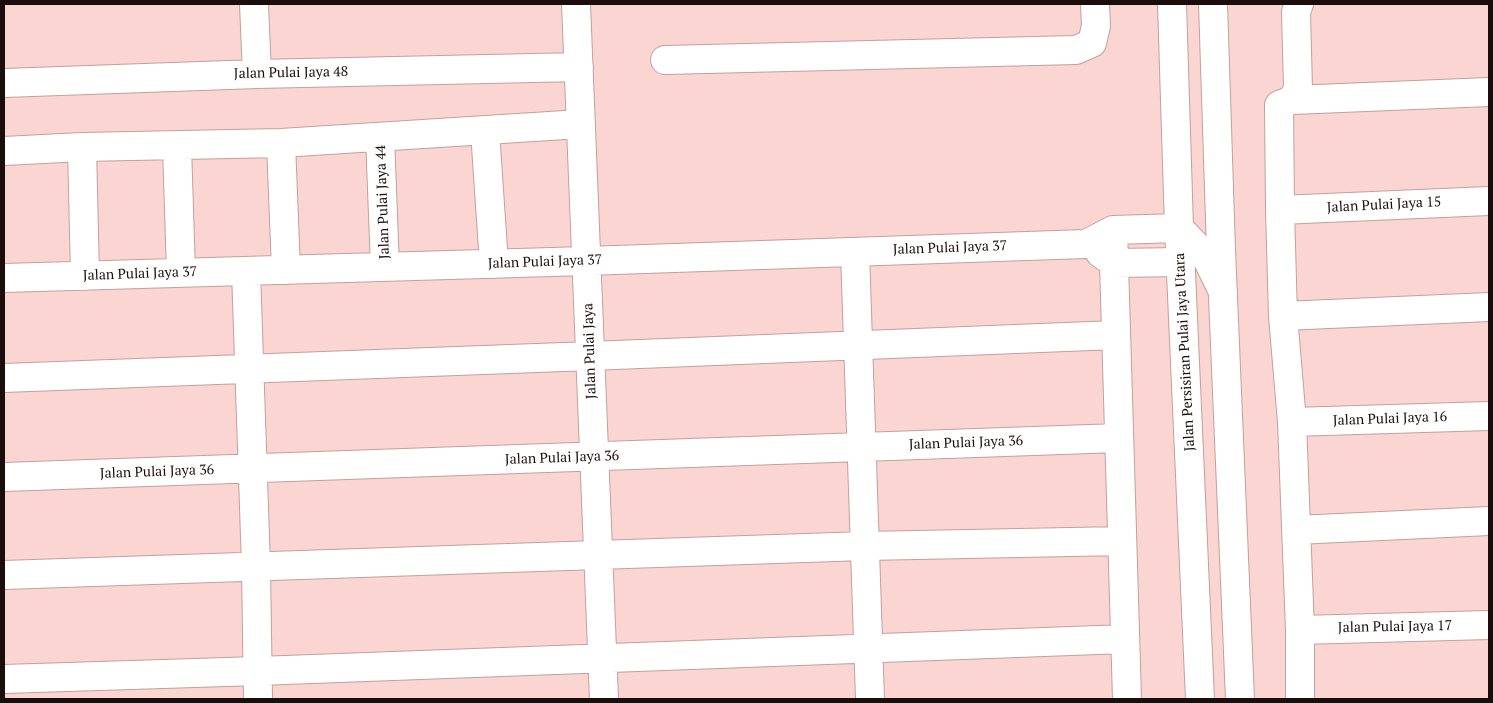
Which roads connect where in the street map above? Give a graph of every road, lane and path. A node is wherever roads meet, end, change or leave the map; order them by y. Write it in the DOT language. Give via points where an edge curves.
graph roads {
  1 [pos="254,4"];
  2 [pos="576,4"];
  3 [pos="1095,4"];
  4 [pos="1172,4"];
  5 [pos="1213,4"];
  6 [pos="1299,4"];
  7 [pos="665,60"];
  8 [pos="579,67"];
  9 [pos="257,74"];
  10 [pos="4,83"];
  11 [pos="1489,92"];
  12 [pos="1292,100"];
  13 [pos="581,124"];
  14 [pos="485,131"];
  15 [pos="380,137"];
  16 [pos="281,143"];
  17 [pos="177,146"];
  18 [pos="82,147"];
  19 [pos="4,151"];
  20 [pos="1220,196"];
  21 [pos="1489,201"];
  22 [pos="1280,210"];
  23 [pos="1113,230"];
  24 [pos="1086,244"];
  25 [pos="1185,244"];
  26 [pos="855,252"];
  27 [pos="586,261"];
  28 [pos="1114,263"];
  29 [pos="494,264"];
  30 [pos="385,267"];
  31 [pos="286,270"];
  32 [pos="246,271"];
  33 [pos="181,273"];
  34 [pos="85,276"];
  35 [pos="4,278"];
  36 [pos="1223,292"];
  37 [pos="1489,307"];
  38 [pos="1283,316"];
  39 [pos="1116,335"];
  40 [pos="858,346"];
  41 [pos="590,356"];
  42 [pos="249,369"];
  43 [pos="4,378"];
  44 [pos="1489,416"];
  45 [pos="1292,422"];
  46 [pos="1119,438"];
  47 [pos="862,447"];
  48 [pos="594,456"];
  49 [pos="252,468"];
  50 [pos="4,477"];
  51 [pos="1489,521"];
  52 [pos="1296,530"];
  53 [pos="1122,541"];
  54 [pos="865,546"];
  55 [pos="598,555"];
  56 [pos="256,566"];
  57 [pos="4,574"];
  58 [pos="1489,625"];
  59 [pos="1300,630"];
  60 [pos="1125,639"];
  61 [pos="869,648"];
  62 [pos="602,658"];
  63 [pos="258,671"];
  64 [pos="4,678"];
  65 [pos="258,699"];
  66 [pos="604,699"];
  67 [pos="870,699"];
  68 [pos="1127,699"];
  69 [pos="1200,699"];
  70 [pos="1240,699"];
  71 [pos="1300,699"];
  1 -- 9 [label="street"];
  2 -- 8 [label="street, Jalan Pulai Jaya"];
  3 -- 7 [label="street" via="1096,26 1092,43 1076,50"];
  4 -- 25 [label="street, Jalan Persisiran Pulai Jaya Utara"];
  5 -- 20 [label="street"];
  6 -- 12 [label="street" via="1296,12 1298,89"];
  8 -- 9 [label="street, Jalan Pulai Jaya 48"];
  8 -- 13 [label="street, Jalan Pulai Jaya"];
  9 -- 10 [label="street, Jalan Pulai Jaya 48"];
  11 -- 12 [label="street"];
  12 -- 22 [label="street" via="1279,105"];
  13 -- 14 [label="street"];
  13 -- 27 [label="street, Jalan Pulai Jaya"];
  14 -- 15 [label="street"];
  14 -- 29 [label="street"];
  15 -- 16 [label="street"];
  15 -- 30 [label="street, Jalan Pulai Jaya 44"];
  16 -- 17 [label="street"];
  16 -- 31 [label="street"];
  17 -- 18 [label="street"];
  17 -- 33 [label="street"];
  18 -- 19 [label="street"];
  18 -- 34 [label="street"];
  20 -- 25 [label="street" via="1209,220"];
  20 -- 36 [label="street"];
  21 -- 22 [label="street, Jalan Pulai Jaya 15"];
  22 -- 38 [label="street"];
  23 -- 24 [label="street"];
  23 -- 25 [label="street"];
  23 -- 28 [label="street"];
  24 -- 26 [label="street, Jalan Pulai Jaya 37"];
  24 -- 28 [label="street"];
  25 -- 28 [label="street"];
  25 -- 36 [label="street" via="1208,261"];
  25 -- 69 [label="street, Jalan Persisiran Pulai Jaya Utara"];
  26 -- 27 [label="street, Jalan Pulai Jaya 37"];
  26 -- 40 [label="street"];
  27 -- 29 [label="street, Jalan Pulai Jaya 37"];
  27 -- 41 [label="street, Jalan Pulai Jaya"];
  28 -- 39 [label="street"];
  29 -- 30 [label="street, Jalan Pulai Jaya 37"];
  30 -- 31 [label="street, Jalan Pulai Jaya 37"];
  31 -- 32 [label="street, Jalan Pulai Jaya 37"];
  32 -- 33 [label="street, Jalan Pulai Jaya 37"];
  32 -- 42 [label="street"];
  33 -- 34 [label="street, Jalan Pulai Jaya 37"];
  34 -- 35 [label="street, Jalan Pulai Jaya 37"];
  36 -- 70 [label="street"];
  37 -- 38 [label="street"];
  38 -- 45 [label="street"];
  39 -- 40 [label="street"];
  39 -- 46 [label="street"];
  40 -- 41 [label="street"];
  40 -- 47 [label="street"];
  41 -- 42 [label="street"];
  41 -- 48 [label="street, Jalan Pulai Jaya"];
  42 -- 43 [label="street"];
  42 -- 49 [label="street"];
  44 -- 45 [label="street, Jalan Pulai Jaya 16"];
  45 -- 52 [label="street"];
  46 -- 47 [label="street, Jalan Pulai Jaya 36"];
  46 -- 53 [label="street"];
  47 -- 48 [label="street, Jalan Pulai Jaya 36"];
  47 -- 54 [label="street"];
  48 -- 49 [label="street, Jalan Pulai Jaya 36"];
  48 -- 55 [label="street, Jalan Pulai Jaya"];
  49 -- 50 [label="street, Jalan Pulai Jaya 36"];
  49 -- 56 [label="street"];
  51 -- 52 [label="street"];
  52 -- 59 [label="street"];
  53 -- 54 [label="street"];
  53 -- 60 [label="street"];
  54 -- 55 [label="street"];
  54 -- 61 [label="street"];
  55 -- 56 [label="street"];
  55 -- 62 [label="street, Jalan Pulai Jaya"];
  56 -- 57 [label="street"];
  56 -- 63 [label="street"];
  58 -- 59 [label="street, Jalan Pulai Jaya 17"];
  59 -- 71 [label="street"];
  60 -- 61 [label="street"];
  60 -- 68 [label="street"];
  61 -- 62 [label="street"];
  61 -- 67 [label="street"];
  62 -- 63 [label="street"];
  62 -- 66 [label="street, Jalan Pulai Jaya"];
  63 -- 64 [label="street"];
  63 -- 65 [label="street"];
}
